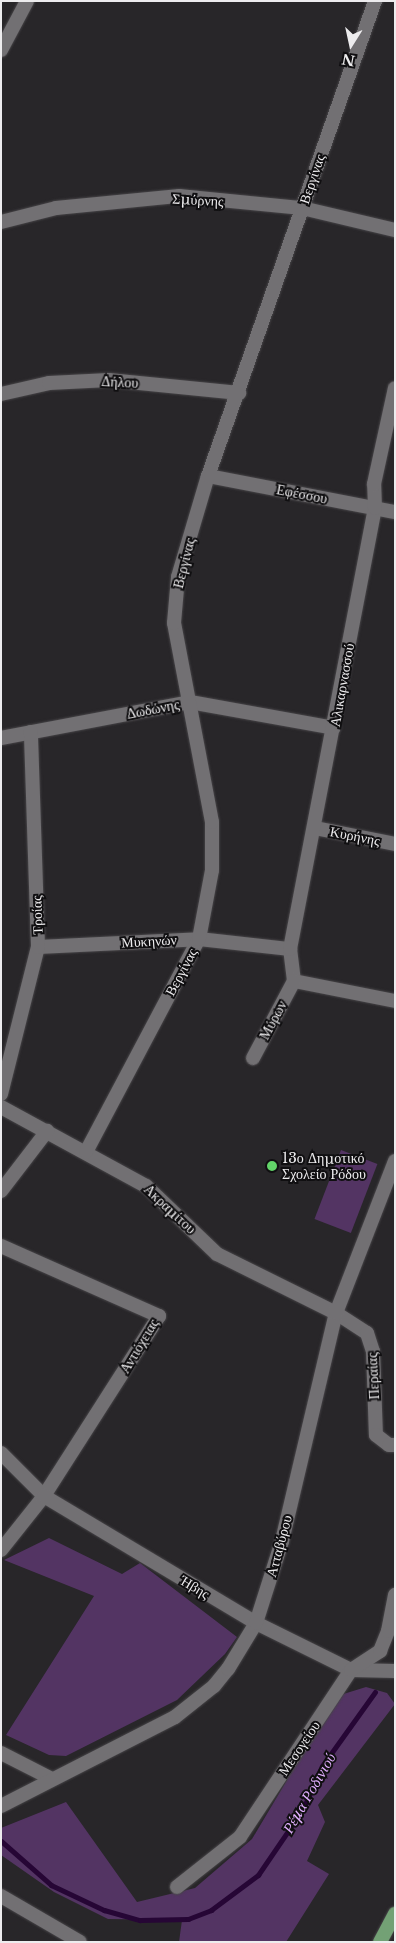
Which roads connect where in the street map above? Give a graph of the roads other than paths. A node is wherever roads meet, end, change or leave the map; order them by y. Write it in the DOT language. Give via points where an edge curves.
graph roads {
  1 [pos="27,1"];
  2 [pos="374,1"];
  3 [pos="1,50"];
  4 [pos="302,208"];
  5 [pos="1,222"];
  6 [pos="395,230"];
  7 [pos="395,388"];
  8 [pos="240,393"];
  9 [pos="1,394"];
  10 [pos="208,476"];
  11 [pos="374,508"];
  12 [pos="395,512"];
  13 [pos="190,702"];
  14 [pos="334,728"];
  15 [pos="31,732"];
  16 [pos="1,738"];
  17 [pos="314,828"];
  18 [pos="395,844"];
  19 [pos="199,939"];
  20 [pos="38,947"];
  21 [pos="290,949"];
  22 [pos="294,981"];
  23 [pos="395,1001"];
  24 [pos="253,1058"];
  25 [pos="1,1094"];
  26 [pos="1,1108"];
  27 [pos="47,1132"];
  28 [pos="86,1152"];
  29 [pos="395,1161"];
  30 [pos="1,1191"];
  31 [pos="1,1246"];
  32 [pos="336,1313"];
  33 [pos="395,1445"];
  34 [pos="1,1453"];
  35 [pos="44,1496"];
  36 [pos="1,1550"];
  37 [pos="395,1595"];
  38 [pos="256,1624"];
  39 [pos="351,1670"];
  40 [pos="395,1671"];
  41 [pos="1,1753"];
  42 [pos="52,1779"];
  43 [pos="1,1806"];
  44 [pos="177,1887"];
  45 [pos="1,1896"];
  46 [pos="395,1914"];
  47 [pos="80,1942"];
  48 [pos="380,1942"];
  1 -- 3 [label="street"];
  2 -- 4 [label="street, Βεργίνας"];
  4 -- 5 [label="street, Σμύρνης" via="179,196 56,208"];
  4 -- 6 [label="street, Σμύρνης"];
  4 -- 8 [label="street, Βεργίνας"];
  7 -- 11 [label="street, Αλικαρνασσού" via="374,484"];
  8 -- 9 [label="street, Δήλου" via="108,380 49,383"];
  8 -- 10 [label="street, Βεργίνας"];
  10 -- 11 [label="street, Εφέσσου"];
  10 -- 13 [label="street, Βεργίνας" via="178,577 174,623"];
  11 -- 12 [label="street, Εφέσσου"];
  11 -- 14 [label="street, Αλικαρνασσού"];
  13 -- 14 [label="street, Δωδώνης"];
  13 -- 15 [label="street, Δωδώνης"];
  13 -- 19 [label="street, Βεργίνας" via="212,822 212,870"];
  14 -- 17 [label="street, Αλικαρνασσού"];
  15 -- 16 [label="street, Δωδώνης"];
  15 -- 20 [label="street, Τροίας"];
  17 -- 18 [label="street, Κυρήνης"];
  17 -- 21 [label="street, Αλικαρνασσού"];
  19 -- 20 [label="street, Μυκηνών"];
  19 -- 21 [label="street, Μυκηνών"];
  19 -- 28 [label="street, Βεργίνας"];
  20 -- 25 [label="street, Τροίας"];
  21 -- 22 [label="street, Αλικαρνασσού"];
  22 -- 23 [label="street"];
  22 -- 24 [label="street, Μύρων"];
  26 -- 27 [label="street, Ακραμίτου"];
  27 -- 28 [label="street, Ακραμίτου"];
  27 -- 30 [label="street"];
  28 -- 32 [label="street, Ακραμίτου" via="146,1186 218,1254"];
  29 -- 32 [label="street, Ατταβύρου"];
  31 -- 35 [label="street, Αντιόχειας" via="159,1316"];
  32 -- 33 [label="street, Περαίας" via="367,1333 373,1351 376,1435 389,1445"];
  32 -- 38 [label="street, Ατταβύρου" via="282,1541"];
  34 -- 35 [label="street, Ήβης"];
  35 -- 36 [label="street"];
  35 -- 38 [label="street, Ήβης"];
  37 -- 39 [label="street, Μεσογείου" via="388,1631 380,1651"];
  38 -- 39 [label="street, Ήβης"];
  38 -- 42 [label="street, Ατταβύρου" via="228,1669 194,1703 175,1717"];
  39 -- 40 [label="street"];
  39 -- 44 [label="street, Μεσογείου" via="240,1837"];
  41 -- 42 [label="street"];
  42 -- 43 [label="street, Ατταβύρου"];
  45 -- 47 [label="street"];
  46 -- 48 [label="main road"];
}
